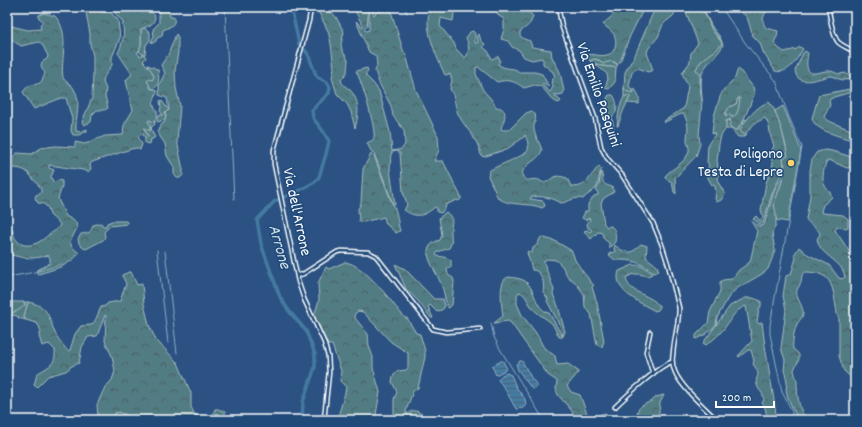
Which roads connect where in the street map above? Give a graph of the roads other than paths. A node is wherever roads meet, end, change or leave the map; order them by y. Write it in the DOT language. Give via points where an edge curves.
graph roads {
  1 [pos="311,7"];
  2 [pos="558,7"];
  3 [pos="828,7"];
  4 [pos="855,52"];
  5 [pos="297,276"];
  6 [pos="480,329"];
  7 [pos="650,332"];
  8 [pos="672,362"];
  9 [pos="653,374"];
  10 [pos="615,407"];
  11 [pos="324,420"];
  12 [pos="718,420"];
  1 -- 5 [label="street, Via dell'Arrone" via="274,150 274,164"];
  2 -- 8 [label="street, Via Emilio Pasquini" via="562,27 595,118 600,148 622,175 648,215 662,246 679,308"];
  3 -- 4 [label="street" via="835,38 840,44"];
  5 -- 6 [label="street" via="337,252 371,252 432,329 446,332"];
  5 -- 11 [label="street, Via dell'Arrone" via="328,356"];
  7 -- 9 [label="street" via="646,352"];
  8 -- 9 [label="street"];
  8 -- 12 [label="street" via="680,380"];
  9 -- 10 [label="street"];
}
